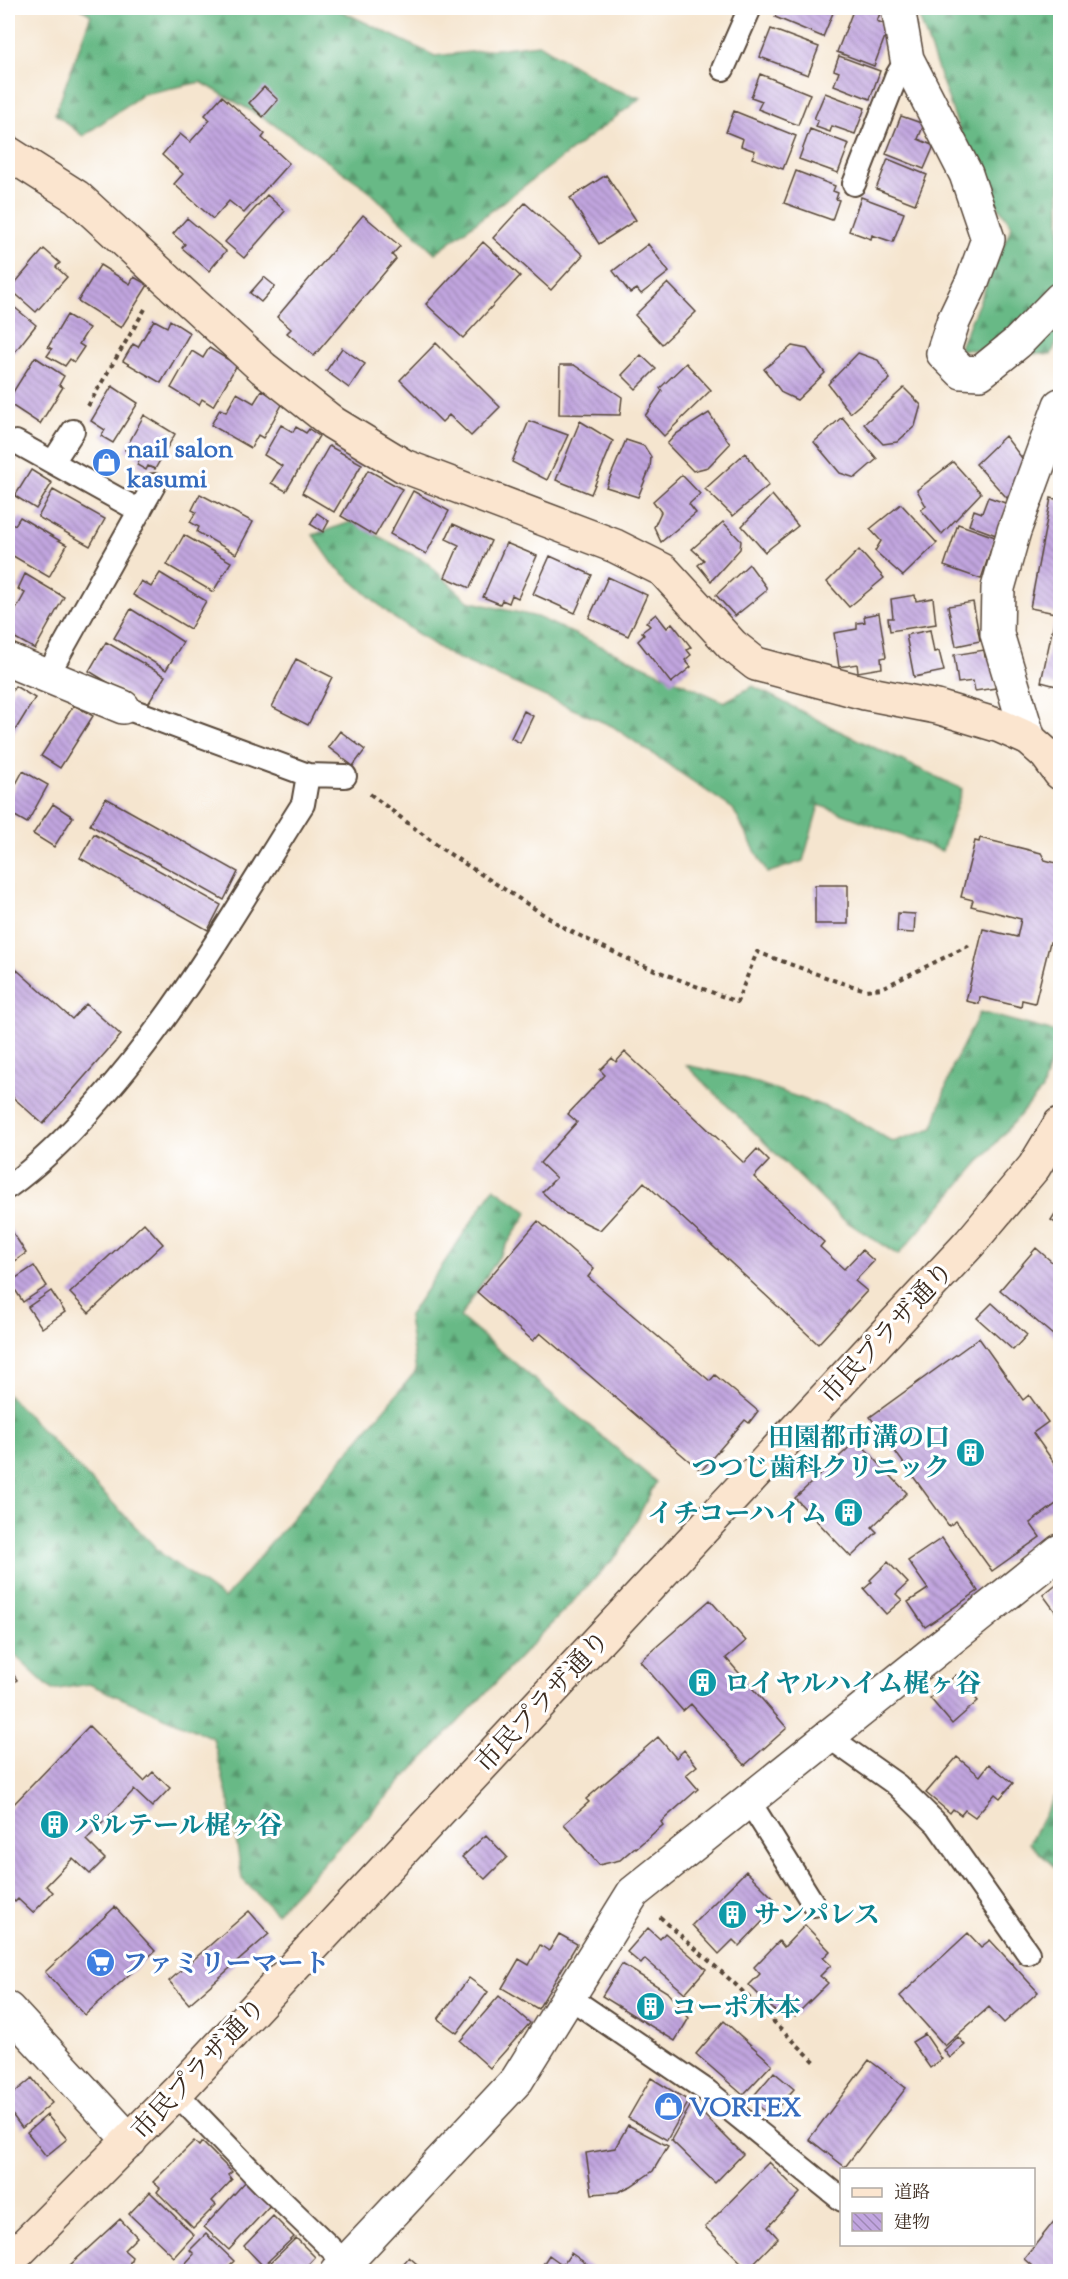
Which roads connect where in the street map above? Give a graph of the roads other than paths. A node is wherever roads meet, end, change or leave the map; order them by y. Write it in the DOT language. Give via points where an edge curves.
graph roads {
  1 [pos="750,8"];
  2 [pos="898,8"];
  3 [pos="907,59"];
  4 [pos="723,69"];
  5 [pos="8,153"];
  6 [pos="854,184"];
  7 [pos="1060,299"];
  8 [pos="1060,405"];
  9 [pos="73,431"];
  10 [pos="16,442"];
  11 [pos="53,462"];
  12 [pos="154,485"];
  13 [pos="140,511"];
  14 [pos="8,660"];
  15 [pos="47,676"];
  16 [pos="123,707"];
  17 [pos="1029,739"];
  18 [pos="1060,773"];
  19 [pos="308,775"];
  20 [pos="345,776"];
  21 [pos="1060,1124"];
  22 [pos="8,1187"];
  23 [pos="1060,1551"];
  24 [pos="829,1737"];
  25 [pos="749,1801"];
  26 [pos="814,1905"];
  27 [pos="1028,1953"];
  28 [pos="569,1997"];
  29 [pos="8,2009"];
  30 [pos="176,2093"];
  31 [pos="130,2141"];
  32 [pos="840,2197"];
  33 [pos="8,2262"];
  34 [pos="341,2267"];
  1 -- 4 [label="lane"];
  2 -- 3 [label="street"];
  3 -- 6 [label="lane" via="896,77"];
  3 -- 7 [label="street" via="966,174 988,239 952,322 943,353 962,372 980,373 1017,343"];
  5 -- 17 [label="street" via="77,196 263,368 333,423 404,466 615,546 663,570 732,645 756,663 865,693 937,706"];
  8 -- 17 [label="street" via="1014,531 998,588 997,634"];
  9 -- 11 [label="lane"];
  10 -- 11 [label="lane"];
  11 -- 13 [label="lane"];
  12 -- 13 [label="lane"];
  13 -- 15 [label="lane"];
  14 -- 15 [label="street"];
  15 -- 16 [label="street"];
  16 -- 19 [label="lane"];
  17 -- 18 [label="street"];
  19 -- 20 [label="lane"];
  19 -- 22 [label="lane" via="303,804 159,1028 63,1141"];
  21 -- 30 [label="street, 市民プラザ通り" via="1034,1167 970,1243"];
  23 -- 24 [label="street"];
  24 -- 25 [label="street"];
  24 -- 27 [label="lane" via="897,1785 937,1824"];
  25 -- 26 [label="lane"];
  25 -- 28 [label="street" via="633,1893"];
  28 -- 32 [label="lane" via="707,2091"];
  28 -- 34 [label="street" via="517,2080"];
  29 -- 31 [label="street"];
  30 -- 31 [label="street, 市民プラザ通り"];
  30 -- 34 [label="lane"];
  31 -- 33 [label="street, 市民プラザ通り"];
}
